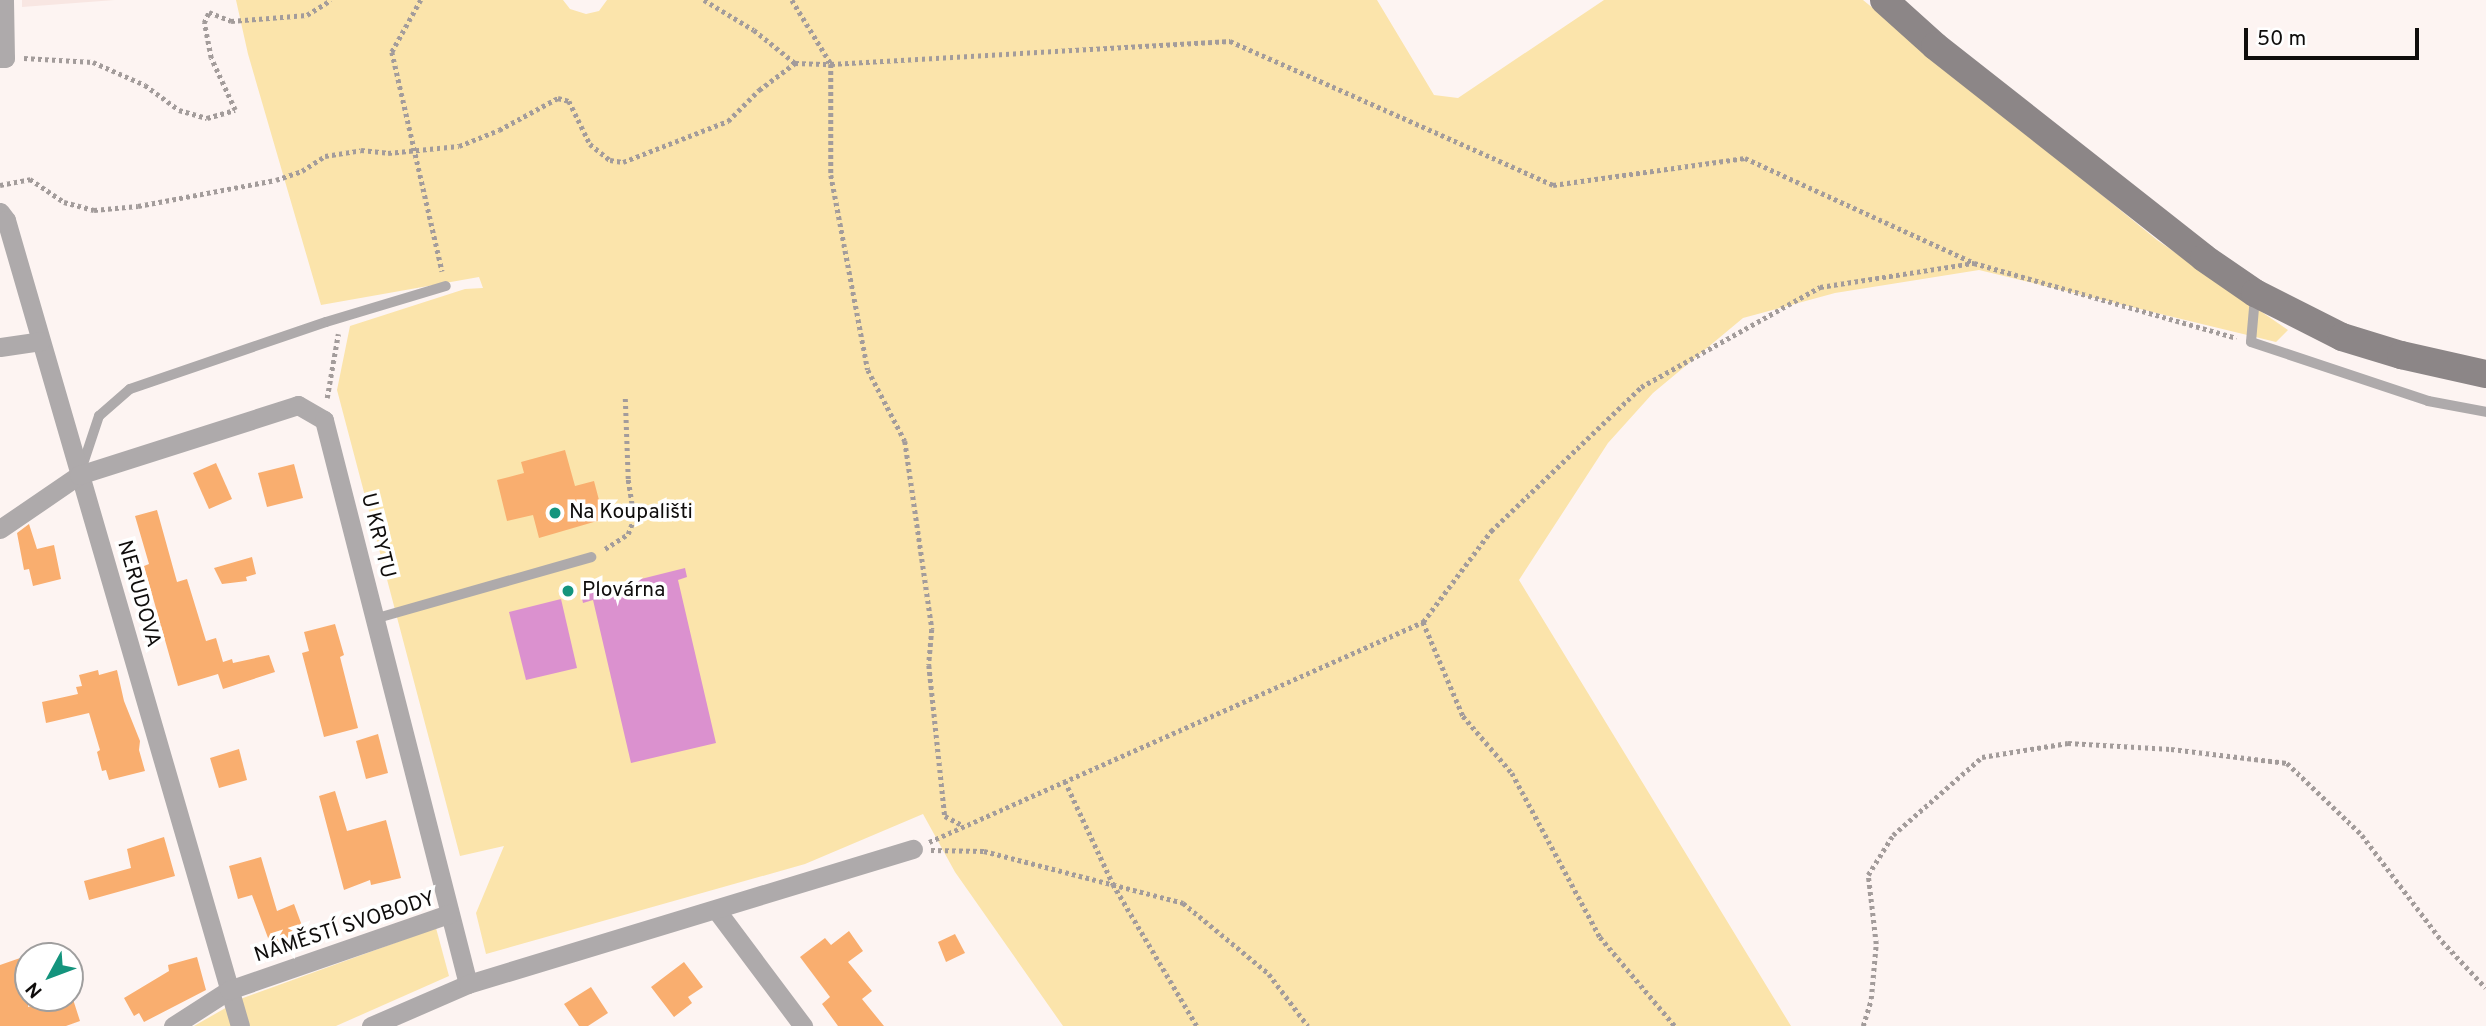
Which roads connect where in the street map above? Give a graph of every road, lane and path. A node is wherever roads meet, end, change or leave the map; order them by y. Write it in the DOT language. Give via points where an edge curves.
graph roads {
  1 [pos="4,0"];
  2 [pos="331,0"];
  3 [pos="421,0"];
  4 [pos="704,0"];
  5 [pos="792,0"];
  6 [pos="1884,0"];
  7 [pos="2,58"];
  8 [pos="795,63"];
  9 [pos="831,64"];
  10 [pos="415,152"];
  11 [pos="0,185"];
  12 [pos="0,212"];
  13 [pos="1975,263"];
  14 [pos="446,286"];
  15 [pos="2255,293"];
  16 [pos="340,318"];
  17 [pos="41,341"];
  18 [pos="2250,342"];
  19 [pos="0,347"];
  20 [pos="2486,374"];
  21 [pos="625,396"];
  22 [pos="2486,412"];
  23 [pos="324,420"];
  24 [pos="79,475"];
  25 [pos="0,529"];
  26 [pos="591,557"];
  27 [pos="374,619"];
  28 [pos="1423,622"];
  29 [pos="1065,782"];
  30 [pos="965,826"];
  31 [pos="913,849"];
  32 [pos="1113,884"];
  33 [pos="717,911"];
  34 [pos="449,914"];
  35 [pos="468,984"];
  36 [pos="2486,988"];
  37 [pos="229,990"];
  38 [pos="173,1026"];
  39 [pos="240,1026"];
  40 [pos="371,1026"];
  41 [pos="803,1026"];
  42 [pos="1197,1026"];
  43 [pos="1308,1026"];
  44 [pos="1675,1026"];
  45 [pos="1863,1026"];
  1 -- 7 [label="street"];
  2 -- 7 [label="path" via="307,15 231,21 209,12 204,23 211,58 235,110 206,118 178,110 145,85 93,62"];
  3 -- 10 [label="path" via="392,52"];
  4 -- 8 [label="path"];
  5 -- 9 [label="path"];
  6 -- 15 [label="street" via="1935,46"];
  8 -- 9 [label="path"];
  8 -- 10 [label="path" via="728,121 623,162 610,160 590,144 569,102 558,98 459,146"];
  9 -- 13 [label="path" via="1230,41 1553,185 1745,158"];
  9 -- 30 [label="path" via="831,175 868,370 905,441 932,629 929,664 945,816"];
  10 -- 11 [label="path" via="361,150 325,156 276,180 94,210 64,202 30,179"];
  10 -- 14 [label="path"];
  12 -- 17 [label="street, NERUDOVA"];
  13 -- 18 [label="path"];
  13 -- 28 [label="path" via="1820,287 1641,387 1491,531"];
  14 -- 16 [label="lane"];
  15 -- 18 [label="lane"];
  15 -- 20 [label="street" via="2342,337"];
  16 -- 23 [label="path"];
  16 -- 24 [label="lane" via="130,389 99,416"];
  17 -- 19 [label="street"];
  17 -- 24 [label="street, NERUDOVA"];
  18 -- 22 [label="lane" via="2428,401"];
  21 -- 26 [label="path" via="634,518 628,534"];
  23 -- 24 [label="street" via="298,405"];
  23 -- 27 [label="street, U KRYTU"];
  24 -- 25 [label="street"];
  24 -- 37 [label="street, NERUDOVA"];
  26 -- 27 [label="lane"];
  27 -- 34 [label="street, U KRYTU"];
  28 -- 29 [label="path"];
  28 -- 44 [label="path" via="1462,716 1512,773 1600,937"];
  29 -- 30 [label="path"];
  29 -- 32 [label="path"];
  30 -- 31 [label="path"];
  31 -- 32 [label="path" via="984,851"];
  31 -- 33 [label="street"];
  32 -- 42 [label="path"];
  32 -- 43 [label="path" via="1184,903 1269,974"];
  33 -- 35 [label="street"];
  33 -- 41 [label="street"];
  34 -- 35 [label="street, NÁMĚSTÍ SVOBODY"];
  34 -- 37 [label="street, NÁMĚSTÍ SVOBODY"];
  35 -- 40 [label="street"];
  36 -- 45 [label="path" via="2442,940 2362,835 2287,763 2171,748 2068,743 1982,757 1893,835 1868,875 1875,944 1871,999"];
  37 -- 38 [label="street, NÁMĚSTÍ SVOBODY"];
  37 -- 39 [label="street"];
}
